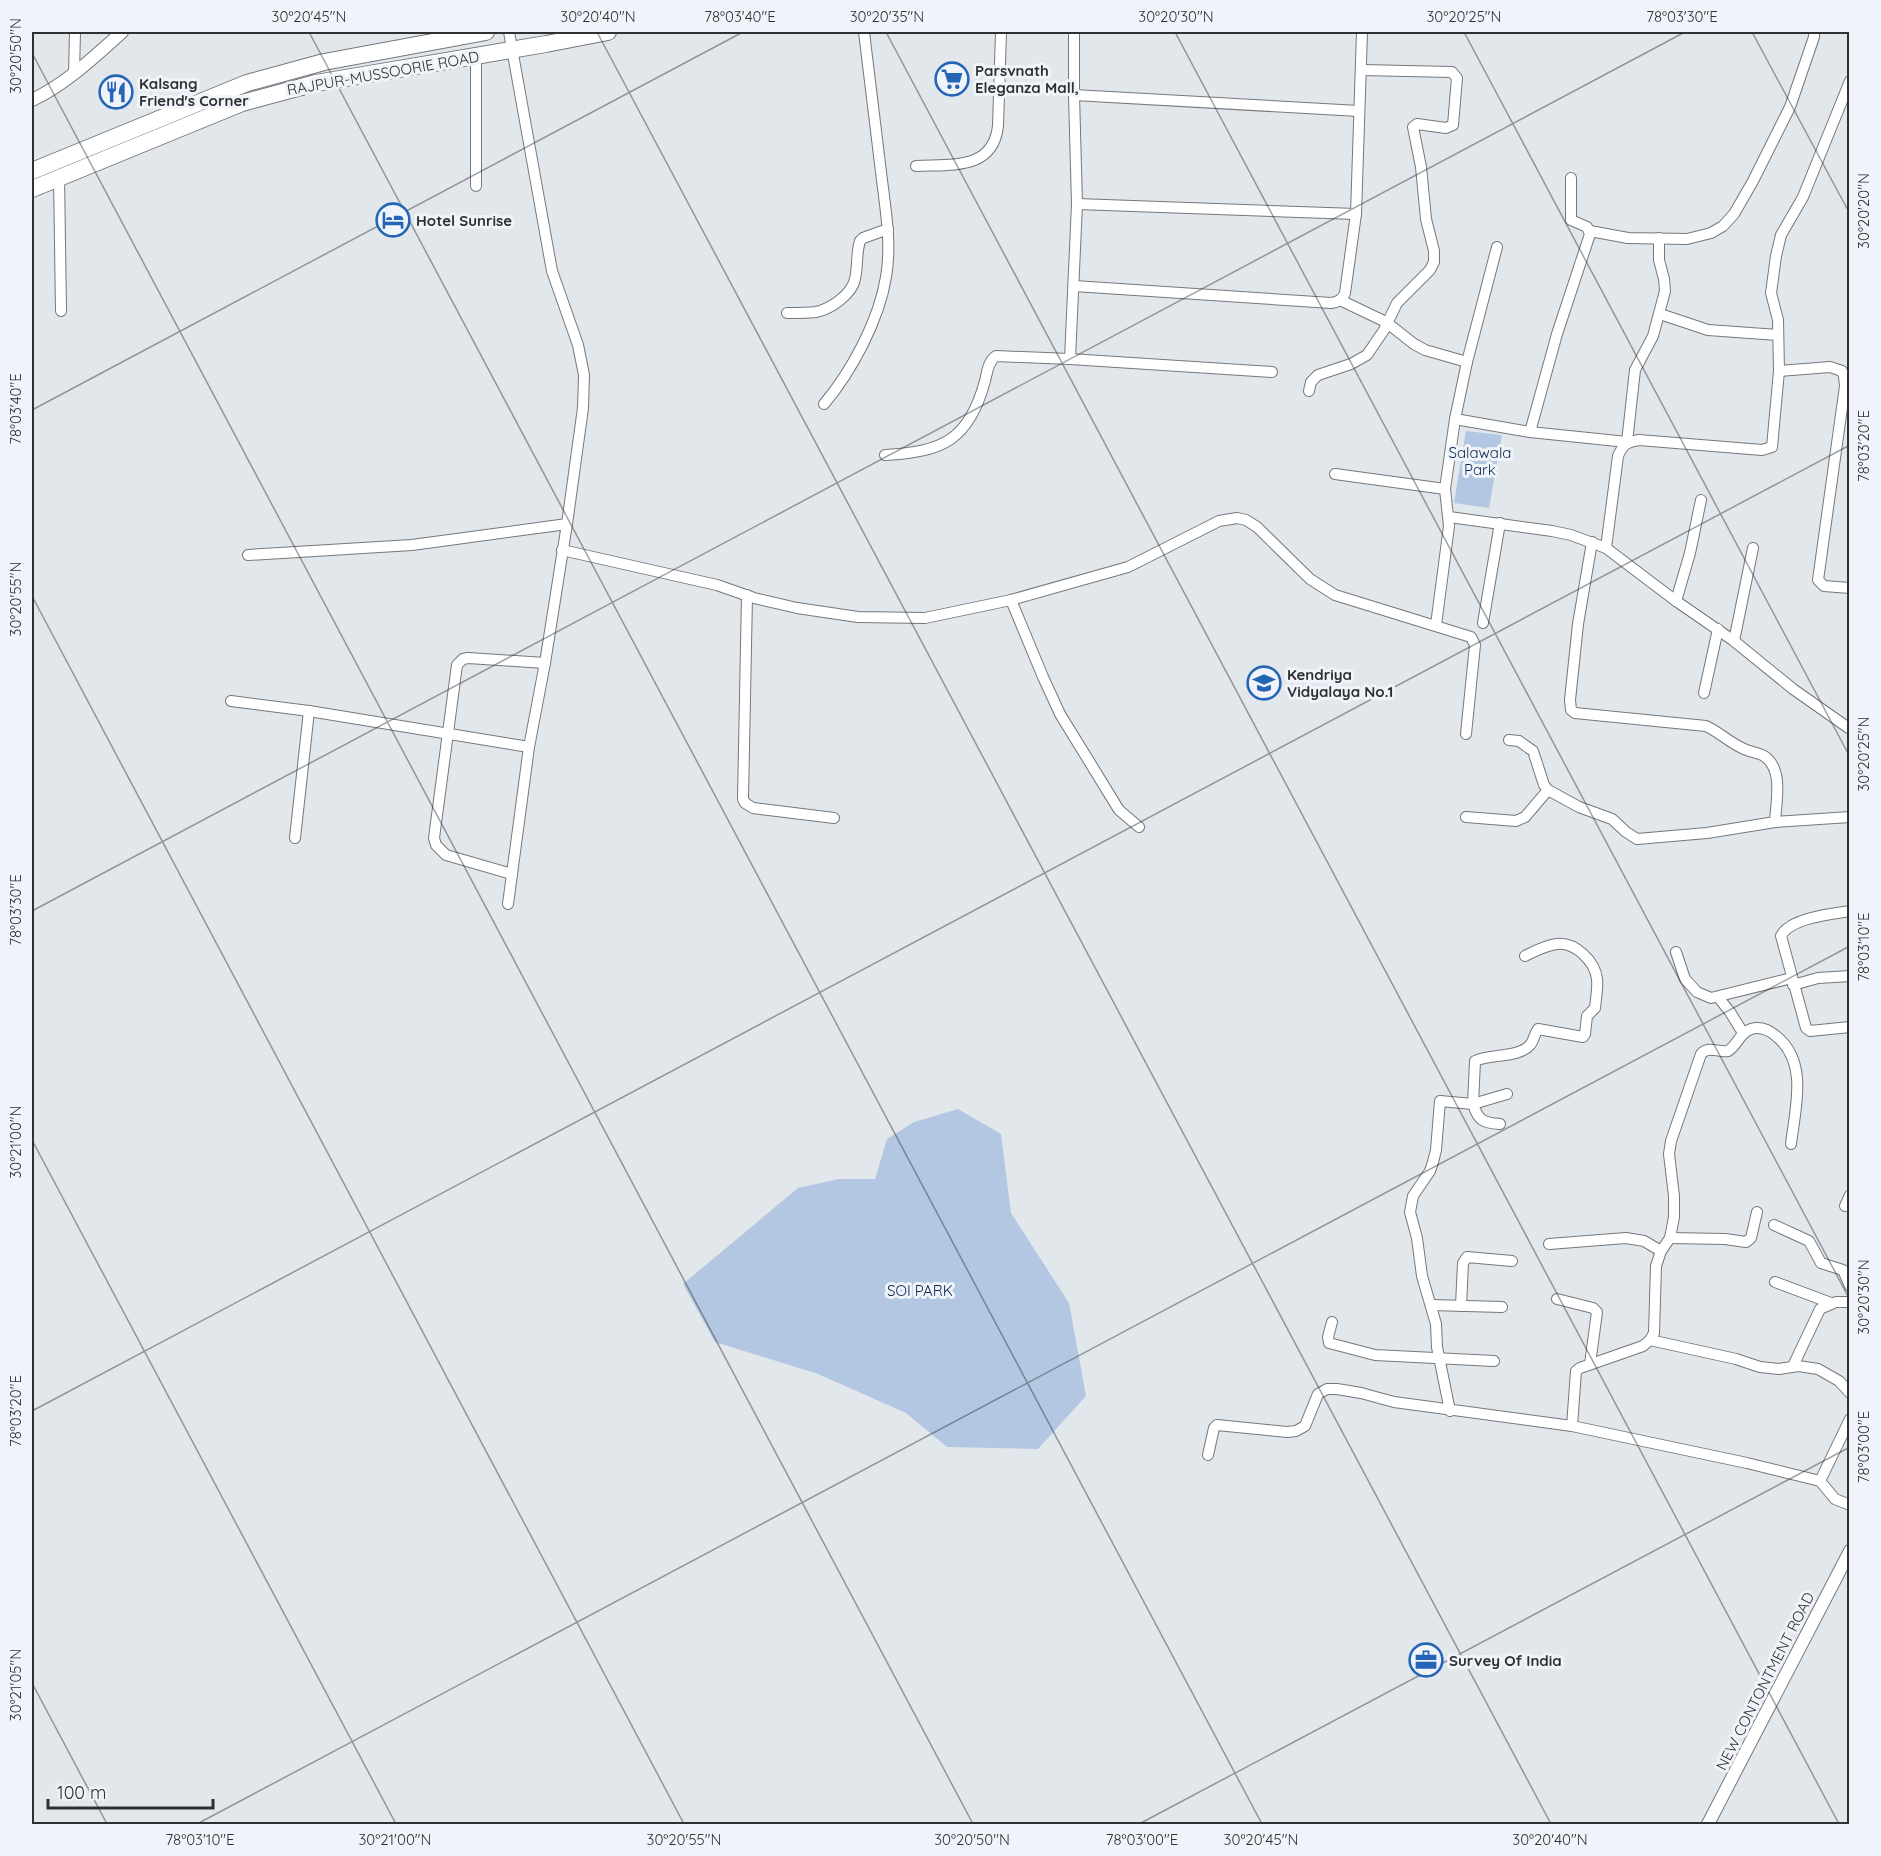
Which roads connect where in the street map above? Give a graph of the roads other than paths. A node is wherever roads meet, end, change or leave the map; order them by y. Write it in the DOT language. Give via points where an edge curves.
graph roads {
  1 [pos="75,32"];
  2 [pos="122,32"];
  3 [pos="486,32"];
  4 [pos="509,32"];
  5 [pos="608,32"];
  6 [pos="864,32"];
  7 [pos="1001,32"];
  8 [pos="1074,32"];
  9 [pos="1362,32"];
  10 [pos="1814,32"];
  11 [pos="512,50"];
  12 [pos="474,56"];
  13 [pos="1361,70"];
  14 [pos="74,73"];
  15 [pos="1850,81"];
  16 [pos="1074,95"];
  17 [pos="32,100"];
  18 [pos="1359,111"];
  19 [pos="57,160"];
  20 [pos="916,166"];
  21 [pos="32,171"];
  22 [pos="59,177"];
  23 [pos="1571,178"];
  24 [pos="476,186"];
  25 [pos="32,189"];
  26 [pos="1077,204"];
  27 [pos="1356,214"];
  28 [pos="888,229"];
  29 [pos="1590,231"];
  30 [pos="1659,238"];
  31 [pos="1497,247"];
  32 [pos="1074,286"];
  33 [pos="1340,300"];
  34 [pos="61,311"];
  35 [pos="787,313"];
  36 [pos="1660,314"];
  37 [pos="1386,322"];
  38 [pos="1778,335"];
  39 [pos="1070,359"];
  40 [pos="1467,362"];
  41 [pos="1779,371"];
  42 [pos="1272,372"];
  43 [pos="1846,374"];
  44 [pos="1309,391"];
  45 [pos="824,404"];
  46 [pos="1455,419"];
  47 [pos="1530,432"];
  48 [pos="1627,442"];
  49 [pos="885,455"];
  50 [pos="1335,474"];
  51 [pos="1445,489"];
  52 [pos="1701,500"];
  53 [pos="1449,517"];
  54 [pos="1500,523"];
  55 [pos="567,524"];
  56 [pos="1592,542"];
  57 [pos="1606,548"];
  58 [pos="1753,549"];
  59 [pos="562,550"];
  60 [pos="248,555"];
  61 [pos="1850,588"];
  62 [pos="747,595"];
  63 [pos="1011,600"];
  64 [pos="1676,601"];
  65 [pos="1483,623"];
  66 [pos="1436,625"];
  67 [pos="1718,629"];
  68 [pos="1734,641"];
  69 [pos="545,663"];
  70 [pos="1704,693"];
  71 [pos="231,701"];
  72 [pos="309,711"];
  73 [pos="1850,729"];
  74 [pos="449,734"];
  75 [pos="1466,734"];
  76 [pos="1509,740"];
  77 [pos="529,747"];
  78 [pos="1548,790"];
  79 [pos="1466,817"];
  80 [pos="1850,817"];
  81 [pos="834,818"];
  82 [pos="1775,822"];
  83 [pos="1139,827"];
  84 [pos="295,838"];
  85 [pos="512,874"];
  86 [pos="508,904"];
  87 [pos="1850,911"];
  88 [pos="1676,952"];
  89 [pos="1525,956"];
  90 [pos="1850,976"];
  91 [pos="1793,982"];
  92 [pos="1718,997"];
  93 [pos="1850,1027"];
  94 [pos="1743,1033"];
  95 [pos="1507,1094"];
  96 [pos="1473,1104"];
  97 [pos="1500,1124"];
  98 [pos="1791,1144"];
  99 [pos="1850,1195"];
  100 [pos="1845,1206"];
  101 [pos="1757,1212"];
  102 [pos="1774,1225"];
  103 [pos="1670,1238"];
  104 [pos="1549,1244"];
  105 [pos="1661,1251"];
  106 [pos="1512,1261"];
  107 [pos="1775,1282"];
  108 [pos="1850,1286"];
  109 [pos="1557,1299"];
  110 [pos="1850,1302"];
  111 [pos="1831,1304"];
  112 [pos="1431,1305"];
  113 [pos="1461,1306"];
  114 [pos="1502,1307"];
  115 [pos="1332,1322"];
  116 [pos="1650,1340"];
  117 [pos="1441,1360"];
  118 [pos="1494,1361"];
  119 [pos="1590,1364"];
  120 [pos="1793,1366"];
  121 [pos="1850,1393"];
  122 [pos="1450,1411"];
  123 [pos="1850,1419"];
  124 [pos="1572,1426"];
  125 [pos="1208,1455"];
  126 [pos="1820,1481"];
  127 [pos="1850,1505"];
  128 [pos="1850,1551"];
  129 [pos="1708,1824"];
  1 -- 14 [label="street"];
  2 -- 14 [label="street"];
  3 -- 19 [label="main road, RAJPUR-MUSSOORIE ROAD" via="324,62 247,83"];
  4 -- 11 [label="street"];
  5 -- 11 [label="main road, RAJPUR-MUSSOORIE ROAD"];
  6 -- 28 [label="street"];
  7 -- 20 [label="street" via="998,126 991,149 972,162"];
  8 -- 16 [label="street"];
  9 -- 13 [label="street"];
  10 -- 30 [label="street" via="1790,107 1734,214 1723,226 1700,237"];
  11 -- 12 [label="main road, RAJPUR-MUSSOORIE ROAD"];
  11 -- 55 [label="street" via="552,271 578,345 584,375"];
  12 -- 22 [label="main road, RAJPUR-MUSSOORIE ROAD" via="316,83 242,103"];
  12 -- 24 [label="street"];
  13 -- 18 [label="street"];
  13 -- 37 [label="street" via="1452,72 1457,78 1453,125 1446,128 1416,123 1413,127 1434,262 1397,303"];
  14 -- 17 [label="street"];
  15 -- 38 [label="street" via="1803,197 1778,245 1770,293"];
  16 -- 18 [label="street"];
  16 -- 26 [label="street"];
  18 -- 27 [label="street"];
  19 -- 21 [label="main road, RAJPUR-MUSSOORIE ROAD"];
  19 -- 22 [label="street"];
  22 -- 25 [label="main road, RAJPUR-MUSSOORIE ROAD"];
  22 -- 34 [label="street"];
  23 -- 29 [label="street" via="1571,220"];
  26 -- 27 [label="street"];
  26 -- 32 [label="street"];
  27 -- 33 [label="street" via="1345,293"];
  28 -- 35 [label="street" via="860,241 855,281 843,297 817,312"];
  28 -- 45 [label="street" via="887,275 879,306 859,350"];
  29 -- 30 [label="street" via="1628,238"];
  29 -- 47 [label="street"];
  30 -- 36 [label="street" via="1665,284"];
  31 -- 40 [label="street"];
  32 -- 33 [label="street" via="1330,303"];
  32 -- 39 [label="street"];
  33 -- 37 [label="street"];
  36 -- 38 [label="street" via="1708,330"];
  36 -- 48 [label="street" via="1635,370"];
  37 -- 40 [label="street" via="1425,350"];
  37 -- 44 [label="street" via="1367,355 1318,375"];
  38 -- 41 [label="street"];
  39 -- 42 [label="street"];
  39 -- 49 [label="street" via="993,358 978,404 957,435 916,454"];
  40 -- 46 [label="street"];
  41 -- 43 [label="street" via="1830,367"];
  41 -- 48 [label="street" via="1774,444 1770,449"];
  43 -- 61 [label="street" via="1818,580 1824,586"];
  46 -- 47 [label="street"];
  46 -- 51 [label="street"];
  47 -- 48 [label="street"];
  48 -- 57 [label="street" via="1618,456"];
  50 -- 51 [label="street"];
  51 -- 53 [label="street"];
  52 -- 64 [label="street"];
  53 -- 54 [label="street"];
  53 -- 66 [label="street"];
  54 -- 56 [label="street"];
  54 -- 65 [label="street"];
  55 -- 59 [label="street"];
  55 -- 60 [label="street" via="412,545"];
  56 -- 57 [label="street"];
  56 -- 82 [label="street" via="1578,624 1571,710 1706,726 1765,757 1776,771"];
  57 -- 64 [label="street"];
  58 -- 68 [label="street"];
  59 -- 62 [label="street"];
  59 -- 69 [label="street"];
  62 -- 63 [label="street" via="797,608 858,617 925,618"];
  62 -- 81 [label="street" via="743,799 753,808"];
  63 -- 66 [label="street" via="1128,567 1219,521 1237,518 1257,526 1319,587 1370,607"];
  63 -- 83 [label="street" via="1060,714 1119,810"];
  64 -- 67 [label="street"];
  66 -- 75 [label="street" via="1474,640"];
  67 -- 68 [label="street"];
  67 -- 70 [label="street"];
  68 -- 73 [label="street"];
  69 -- 74 [label="street" via="468,658 460,661"];
  69 -- 77 [label="street"];
  71 -- 72 [label="street"];
  72 -- 74 [label="street"];
  72 -- 84 [label="street"];
  74 -- 77 [label="street"];
  74 -- 85 [label="street" via="433,831 436,845 446,855"];
  76 -- 78 [label="street" via="1520,741 1533,752"];
  77 -- 85 [label="street"];
  78 -- 79 [label="street" via="1525,817 1516,821"];
  78 -- 82 [label="street" via="1612,819 1637,839 1697,835"];
  80 -- 82 [label="street"];
  85 -- 86 [label="street"];
  87 -- 91 [label="street" via="1797,923 1783,932"];
  88 -- 92 [label="street" via="1680,969 1691,987 1704,996"];
  89 -- 96 [label="street" via="1554,944 1570,945 1595,970 1595,1008 1587,1016 1586,1034 1583,1037 1538,1029 1526,1048 1476,1060"];
  90 -- 91 [label="street"];
  91 -- 92 [label="street"];
  91 -- 93 [label="street" via="1808,1030"];
  92 -- 94 [label="street"];
  94 -- 98 [label="street" via="1765,1028 1783,1042 1792,1057 1798,1079"];
  94 -- 103 [label="street" via="1731,1050 1704,1051 1697,1064 1669,1154 1675,1207"];
  95 -- 96 [label="street"];
  96 -- 97 [label="street" via="1481,1121"];
  96 -- 112 [label="street" via="1442,1100 1439,1103 1433,1162 1411,1203 1422,1276"];
  99 -- 100 [label="street"];
  101 -- 103 [label="street" via="1752,1238 1746,1242"];
  102 -- 108 [label="street" via="1809,1241 1821,1263 1843,1270"];
  103 -- 105 [label="street"];
  104 -- 105 [label="street" via="1626,1238 1644,1241"];
  105 -- 116 [label="street" via="1656,1266 1655,1324"];
  106 -- 113 [label="street" via="1467,1257 1463,1263"];
  107 -- 111 [label="street"];
  109 -- 119 [label="street" via="1597,1312"];
  110 -- 111 [label="street"];
  111 -- 120 [label="street" via="1818,1313"];
  112 -- 113 [label="street"];
  112 -- 117 [label="street"];
  113 -- 114 [label="street"];
  115 -- 117 [label="street" via="1328,1340 1331,1345 1366,1354"];
  116 -- 119 [label="street"];
  116 -- 120 [label="street" via="1760,1367"];
  117 -- 118 [label="street"];
  117 -- 122 [label="street"];
  119 -- 124 [label="street" via="1580,1368 1575,1376"];
  120 -- 121 [label="street" via="1828,1373"];
  122 -- 124 [label="street"];
  122 -- 125 [label="street" via="1327,1389 1317,1394 1310,1417 1300,1430 1217,1425"];
  123 -- 126 [label="street"];
  124 -- 126 [label="street"];
  126 -- 127 [label="street" via="1835,1499"];
  128 -- 129 [label="street, NEW CONTONTMENT ROAD"];
}
